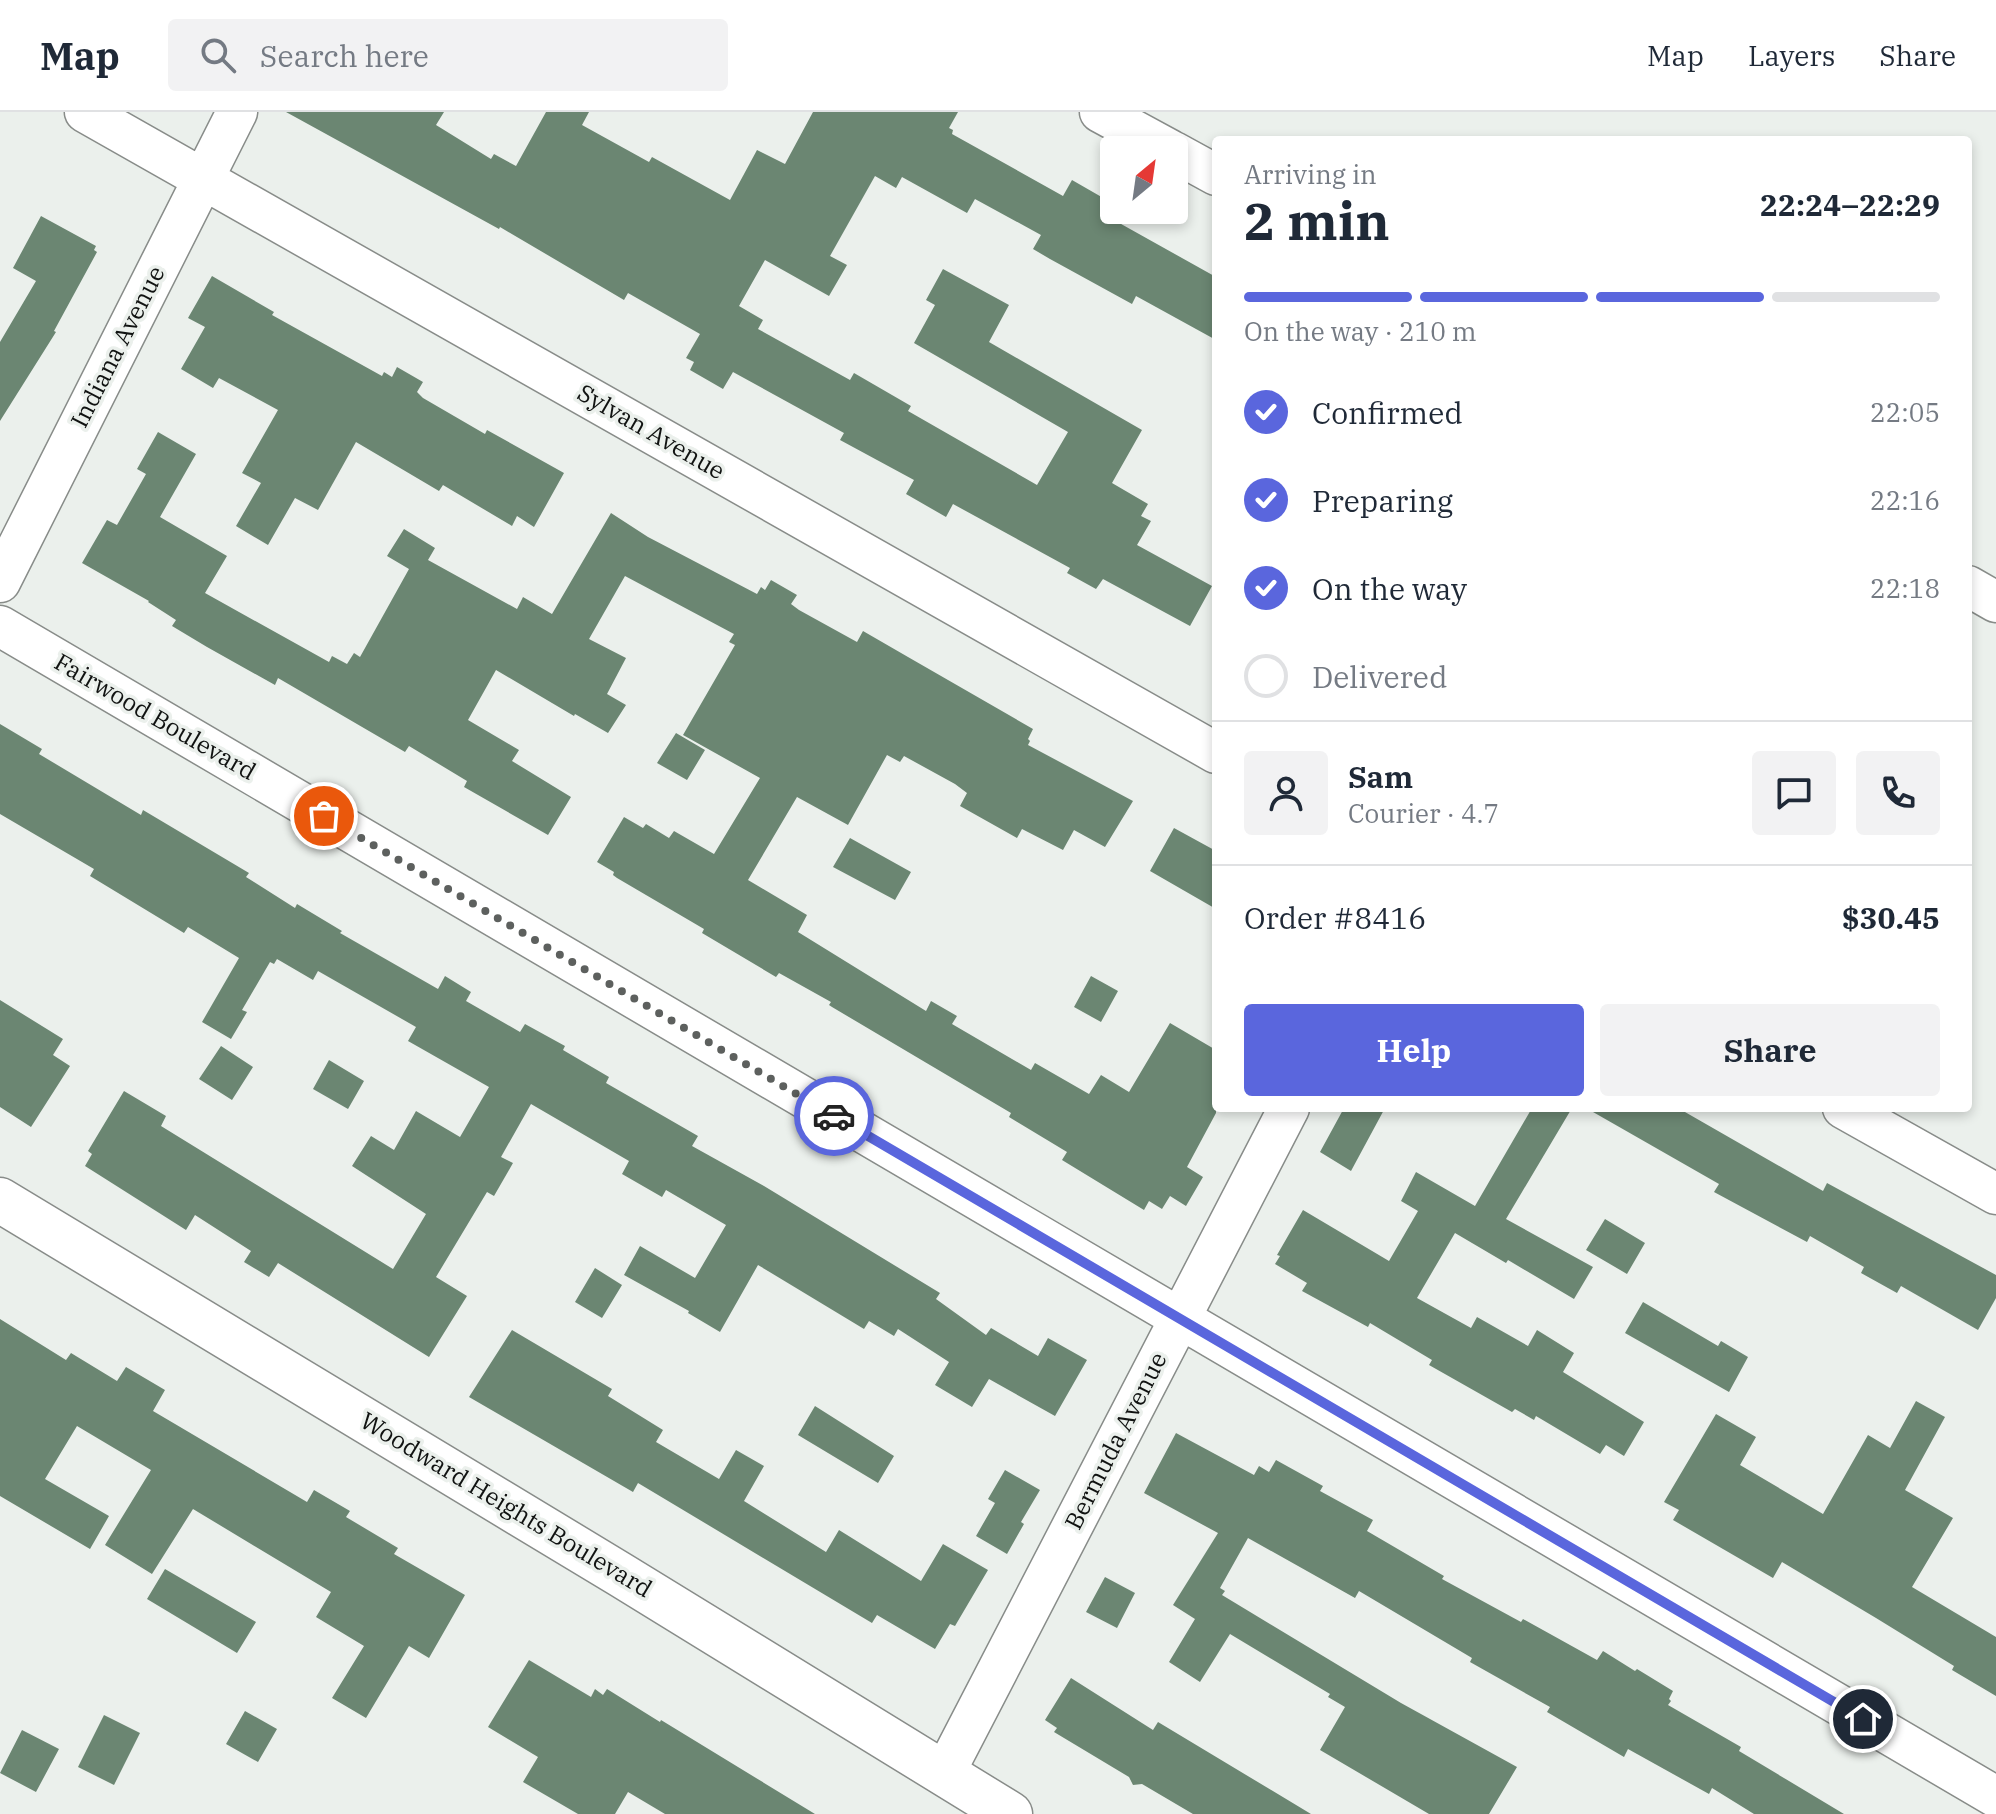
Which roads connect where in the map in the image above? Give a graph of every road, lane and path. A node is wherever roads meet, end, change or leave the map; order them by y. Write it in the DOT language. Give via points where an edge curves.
graph roads {
  1 [pos="85,112"];
  2 [pos="237,112"];
  3 [pos="1100,112"];
  4 [pos="1144,136"];
  5 [pos="1188,160"];
  6 [pos="1212,173"];
  7 [pos="203,179"];
  8 [pos="0,582"];
  9 [pos="1972,588"];
  10 [pos="1996,602"];
  11 [pos="0,626"];
  12 [pos="1212,751"];
  13 [pos="1287,1112"];
  14 [pos="1850,1112"];
  15 [pos="1996,1194"];
  16 [pos="0,1200"];
  17 [pos="1180,1319"];
  18 [pos="944,1774"];
  19 [pos="1996,1797"];
  20 [pos="1010,1814"];
  1 -- 7 [label="street, Sylvan Avenue"];
  2 -- 7 [label="street, Indiana Avenue"];
  3 -- 4 [label="street"];
  5 -- 6 [label="street"];
  7 -- 8 [label="street, Indiana Avenue"];
  7 -- 12 [label="street, Sylvan Avenue"];
  9 -- 10 [label="street"];
  11 -- 17 [label="street, Fairwood Boulevard"];
  13 -- 17 [label="street, Bermuda Avenue"];
  14 -- 15 [label="street"];
  16 -- 18 [label="street, Woodward Heights Boulevard"];
  17 -- 18 [label="street, Bermuda Avenue"];
  17 -- 19 [label="street, Fairwood Boulevard"];
  18 -- 20 [label="street, Woodward Heights Boulevard"];
}
